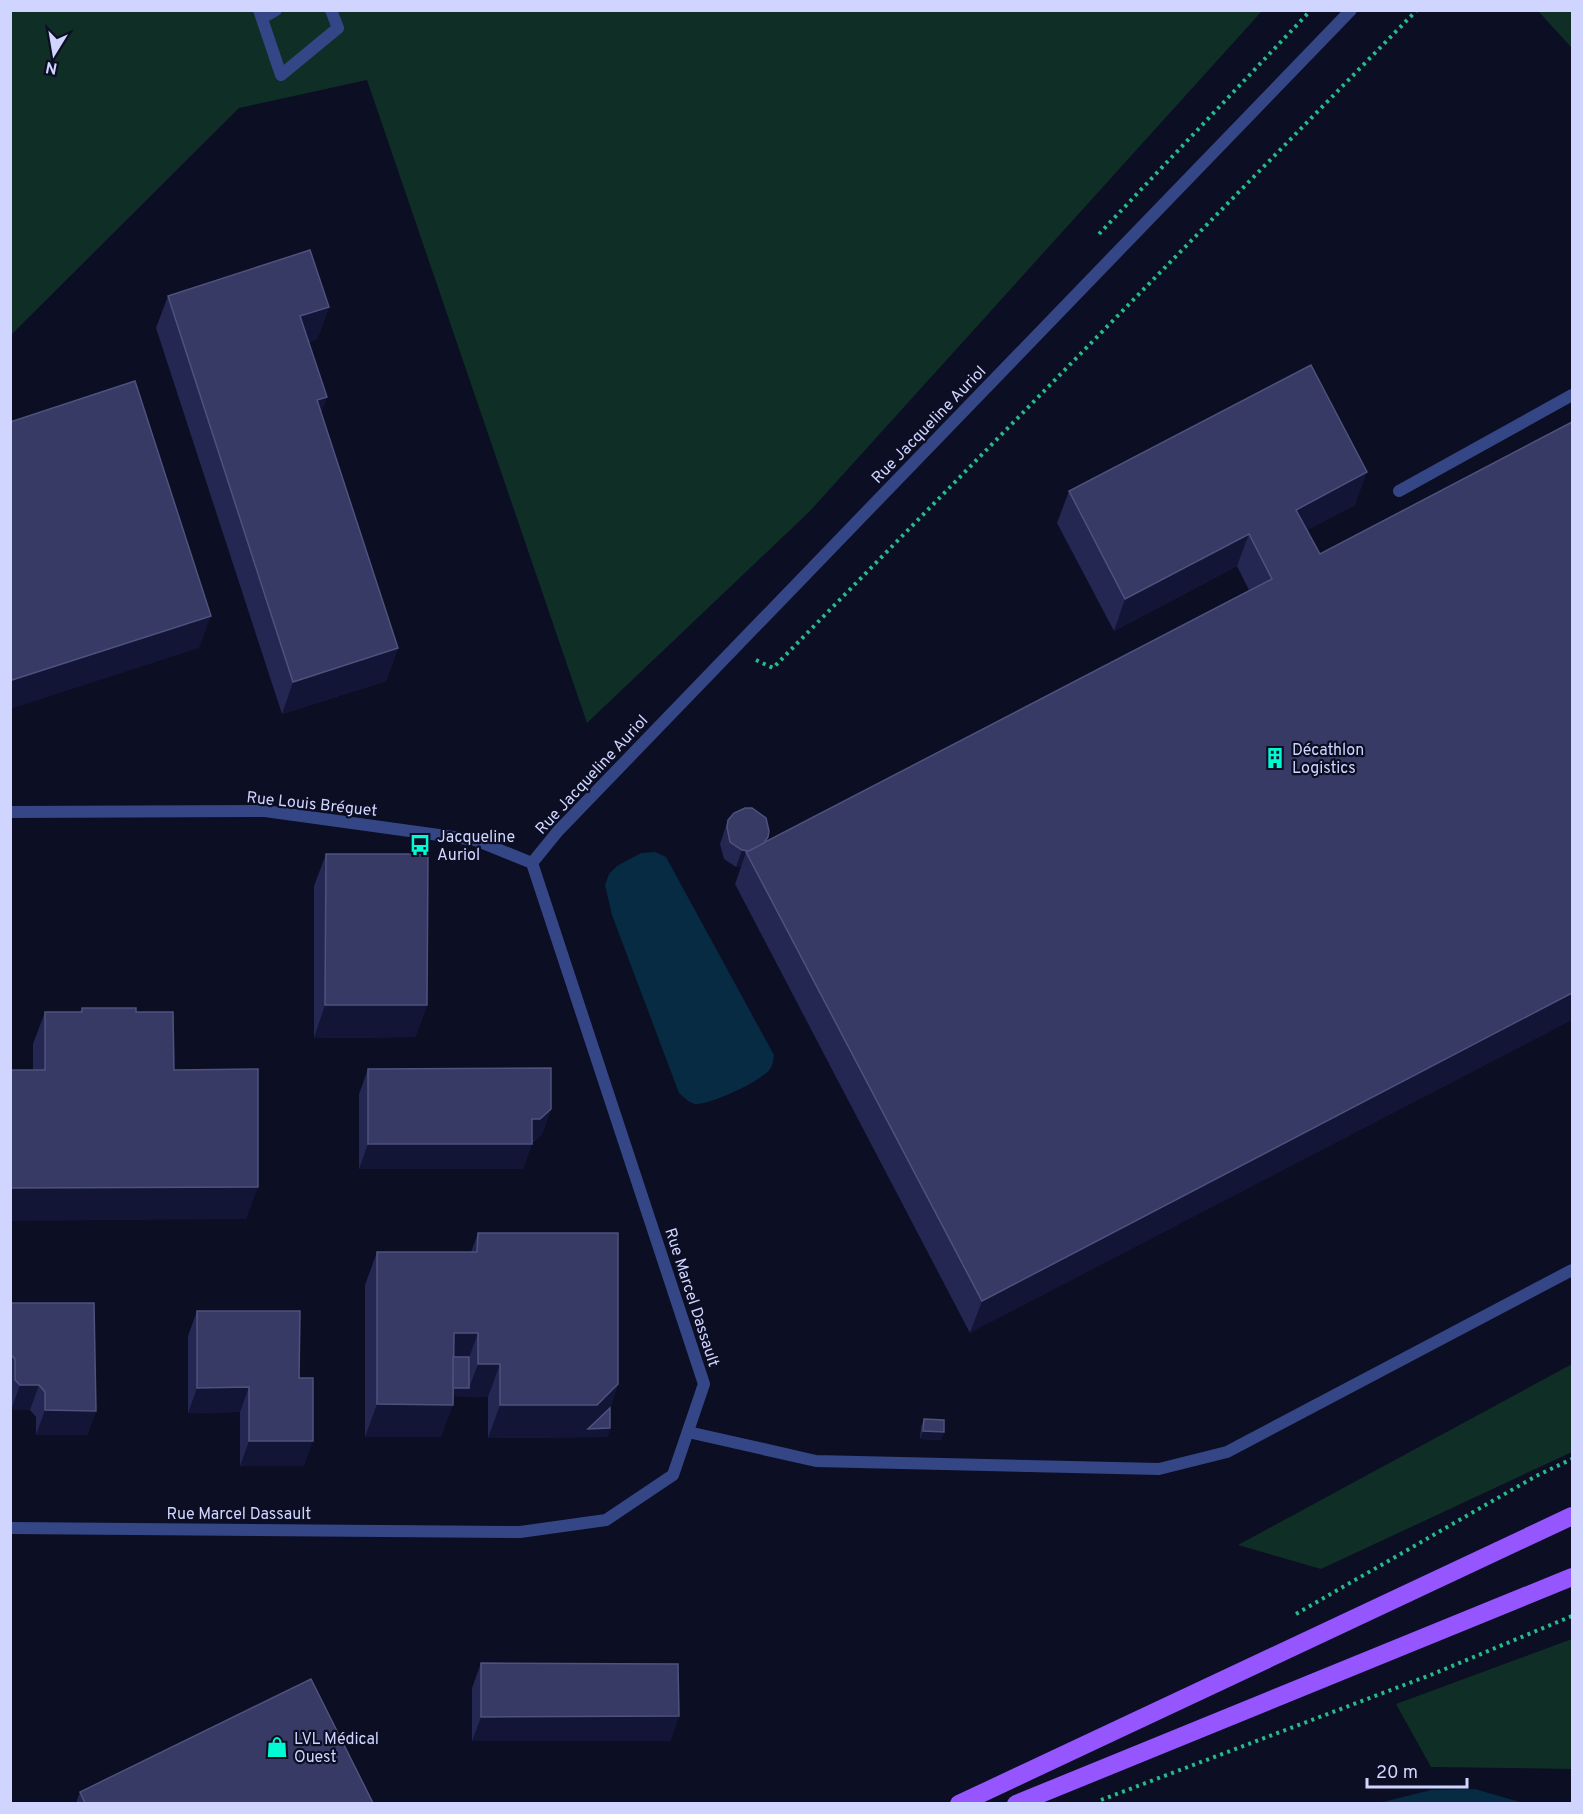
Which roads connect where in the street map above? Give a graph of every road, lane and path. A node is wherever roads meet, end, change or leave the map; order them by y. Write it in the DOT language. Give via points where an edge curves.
graph roads {
  1 [pos="276,10"];
  2 [pos="331,10"];
  3 [pos="1351,10"];
  4 [pos="1417,10"];
  5 [pos="260,14"];
  6 [pos="1572,395"];
  7 [pos="1399,491"];
  8 [pos="733,649"];
  9 [pos="10,812"];
  10 [pos="532,863"];
  11 [pos="1572,1270"];
  12 [pos="688,1432"];
  13 [pos="1572,1459"];
  14 [pos="1572,1516"];
  15 [pos="10,1528"];
  16 [pos="1572,1577"];
  17 [pos="1294,1615"];
  18 [pos="1572,1616"];
  19 [pos="959,1803"];
  20 [pos="1016,1803"];
  21 [pos="1093,1803"];
  1 -- 5 [label="street"];
  2 -- 5 [label="street" via="338,28 280,75"];
  3 -- 8 [label="street, Rue Jacqueline Auriol"];
  4 -- 8 [label="path" via="773,668"];
  6 -- 7 [label="street"];
  8 -- 10 [label="street, Rue Jacqueline Auriol"];
  9 -- 10 [label="street, Rue Louis Bréguet" via="265,811 475,840"];
  10 -- 12 [label="street, Rue Marcel Dassault" via="704,1384"];
  11 -- 12 [label="street" via="1227,1452 1159,1469 816,1461"];
  12 -- 15 [label="street, Rue Marcel Dassault" via="673,1474 606,1520 520,1532"];
  13 -- 17 [label="path"];
  14 -- 19 [label="main road"];
  16 -- 20 [label="main road"];
  18 -- 21 [label="path" via="1433,1674"];
}
